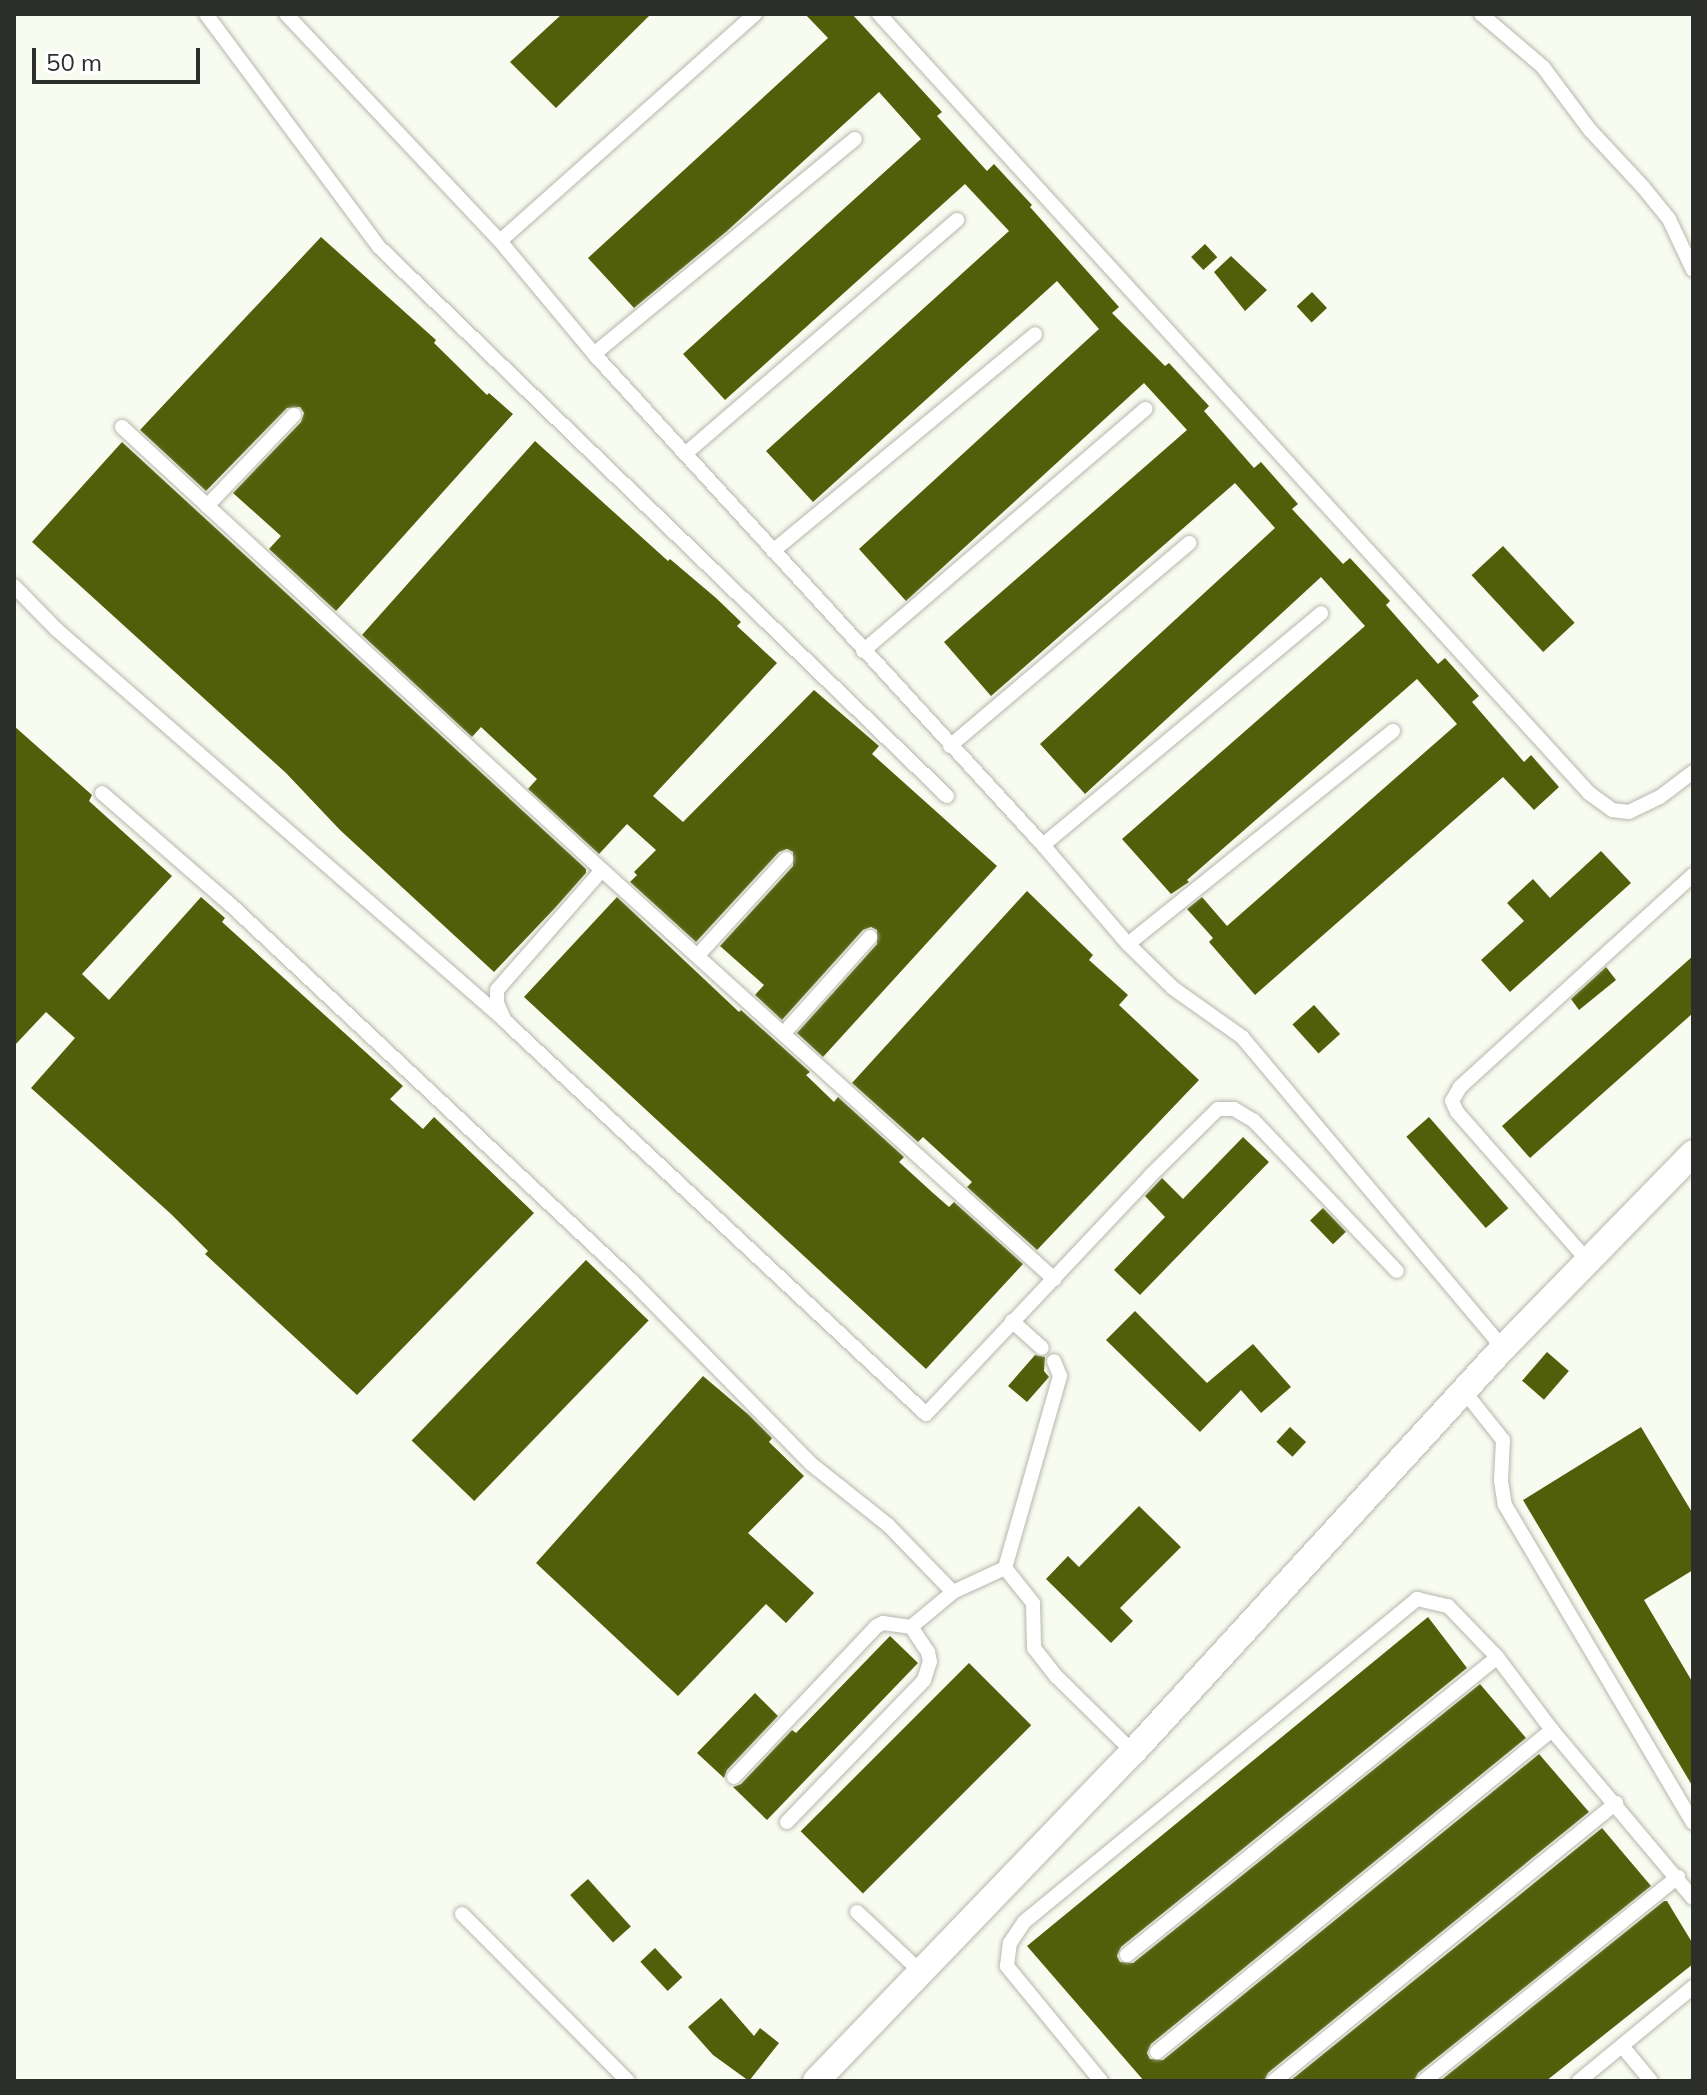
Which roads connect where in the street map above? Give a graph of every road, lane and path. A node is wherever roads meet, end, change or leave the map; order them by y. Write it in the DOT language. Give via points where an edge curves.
graph roads {
  1 [pos="206,14"];
  2 [pos="286,14"];
  3 [pos="755,14"];
  4 [pos="879,14"];
  5 [pos="1481,14"];
  6 [pos="855,139"];
  7 [pos="957,220"];
  8 [pos="500,241"];
  9 [pos="1693,270"];
  10 [pos="1035,334"];
  11 [pos="594,354"];
  12 [pos="1145,409"];
  13 [pos="294,415"];
  14 [pos="122,427"];
  15 [pos="685,454"];
  16 [pos="207,506"];
  17 [pos="1189,543"];
  18 [pos="773,551"];
  19 [pos="14,586"];
  20 [pos="1321,613"];
  21 [pos="863,651"];
  22 [pos="1393,731"];
  23 [pos="950,746"];
  24 [pos="1693,772"];
  25 [pos="102,793"];
  26 [pos="947,796"];
  27 [pos="1043,845"];
  28 [pos="786,859"];
  29 [pos="602,870"];
  30 [pos="1693,875"];
  31 [pos="870,937"];
  32 [pos="1128,944"];
  33 [pos="699,954"];
  34 [pos="505,1021"];
  35 [pos="784,1033"];
  36 [pos="1693,1153"];
  37 [pos="1587,1260"];
  38 [pos="1397,1271"];
  39 [pos="1054,1279"];
  40 [pos="1012,1321"];
  41 [pos="1042,1348"];
  42 [pos="1503,1348"];
  43 [pos="1054,1361"];
  44 [pos="1464,1391"];
  45 [pos="1005,1568"];
  46 [pos="953,1592"];
  47 [pos="911,1627"];
  48 [pos="1497,1657"];
  49 [pos="1552,1730"];
  50 [pos="1133,1752"];
  51 [pos="734,1777"];
  52 [pos="1616,1803"];
  53 [pos="787,1822"];
  54 [pos="1693,1823"];
  55 [pos="1678,1877"];
  56 [pos="1693,1898"];
  57 [pos="857,1912"];
  58 [pos="462,1914"];
  59 [pos="1127,1955"];
  60 [pos="922,1973"];
  61 [pos="1693,1987"];
  62 [pos="1622,2046"];
  63 [pos="1157,2052"];
  64 [pos="628,2081"];
  65 [pos="816,2081"];
  66 [pos="1101,2081"];
  67 [pos="1274,2081"];
  68 [pos="1424,2081"];
  69 [pos="1579,2081"];
  70 [pos="1651,2081"];
  1 -- 26 [label="lane" via="379,247"];
  2 -- 8 [label="lane"];
  3 -- 8 [label="lane"];
  4 -- 24 [label="lane" via="1589,793 1612,810 1629,812"];
  5 -- 9 [label="lane" via="1543,67 1590,130 1643,187 1669,219"];
  6 -- 11 [label="lane"];
  7 -- 15 [label="lane"];
  8 -- 11 [label="lane"];
  10 -- 18 [label="lane"];
  11 -- 15 [label="lane"];
  12 -- 21 [label="lane"];
  13 -- 16 [label="lane"];
  14 -- 16 [label="lane"];
  15 -- 18 [label="lane"];
  16 -- 29 [label="lane"];
  17 -- 23 [label="lane"];
  18 -- 21 [label="lane"];
  19 -- 34 [label="lane" via="56,629"];
  20 -- 27 [label="lane"];
  21 -- 23 [label="lane"];
  22 -- 32 [label="lane"];
  23 -- 27 [label="lane"];
  25 -- 46 [label="lane" via="232,906 631,1280 810,1463 888,1525"];
  27 -- 32 [label="lane"];
  28 -- 33 [label="lane"];
  29 -- 33 [label="lane"];
  29 -- 34 [label="lane" via="497,990"];
  30 -- 37 [label="lane" via="1460,1087 1452,1101"];
  31 -- 35 [label="lane"];
  32 -- 42 [label="lane" via="1173,988 1242,1037"];
  33 -- 35 [label="lane"];
  34 -- 40 [label="lane" via="926,1414"];
  35 -- 39 [label="lane"];
  36 -- 37 [label="street"];
  37 -- 42 [label="street"];
  38 -- 39 [label="lane" via="1254,1121 1234,1109 1218,1109"];
  39 -- 40 [label="lane"];
  40 -- 41 [label="lane"];
  42 -- 44 [label="street"];
  43 -- 45 [label="lane" via="1060,1376"];
  44 -- 50 [label="street"];
  44 -- 54 [label="lane" via="1503,1440 1505,1505"];
  45 -- 46 [label="lane"];
  45 -- 50 [label="lane" via="1033,1603 1034,1648"];
  46 -- 47 [label="lane"];
  47 -- 51 [label="lane" via="877,1626"];
  47 -- 53 [label="lane" via="928,1652 924,1680"];
  48 -- 49 [label="lane"];
  48 -- 59 [label="lane"];
  48 -- 66 [label="lane" via="1448,1606 1417,1599 1024,1922 1010,1943 1007,1966"];
  49 -- 52 [label="lane"];
  49 -- 63 [label="lane"];
  50 -- 60 [label="street"];
  52 -- 55 [label="lane"];
  52 -- 67 [label="lane"];
  55 -- 56 [label="lane"];
  55 -- 68 [label="lane"];
  57 -- 60 [label="lane"];
  58 -- 64 [label="lane"];
  60 -- 65 [label="street"];
  61 -- 62 [label="lane"];
  62 -- 69 [label="lane"];
  62 -- 70 [label="lane"];
}
